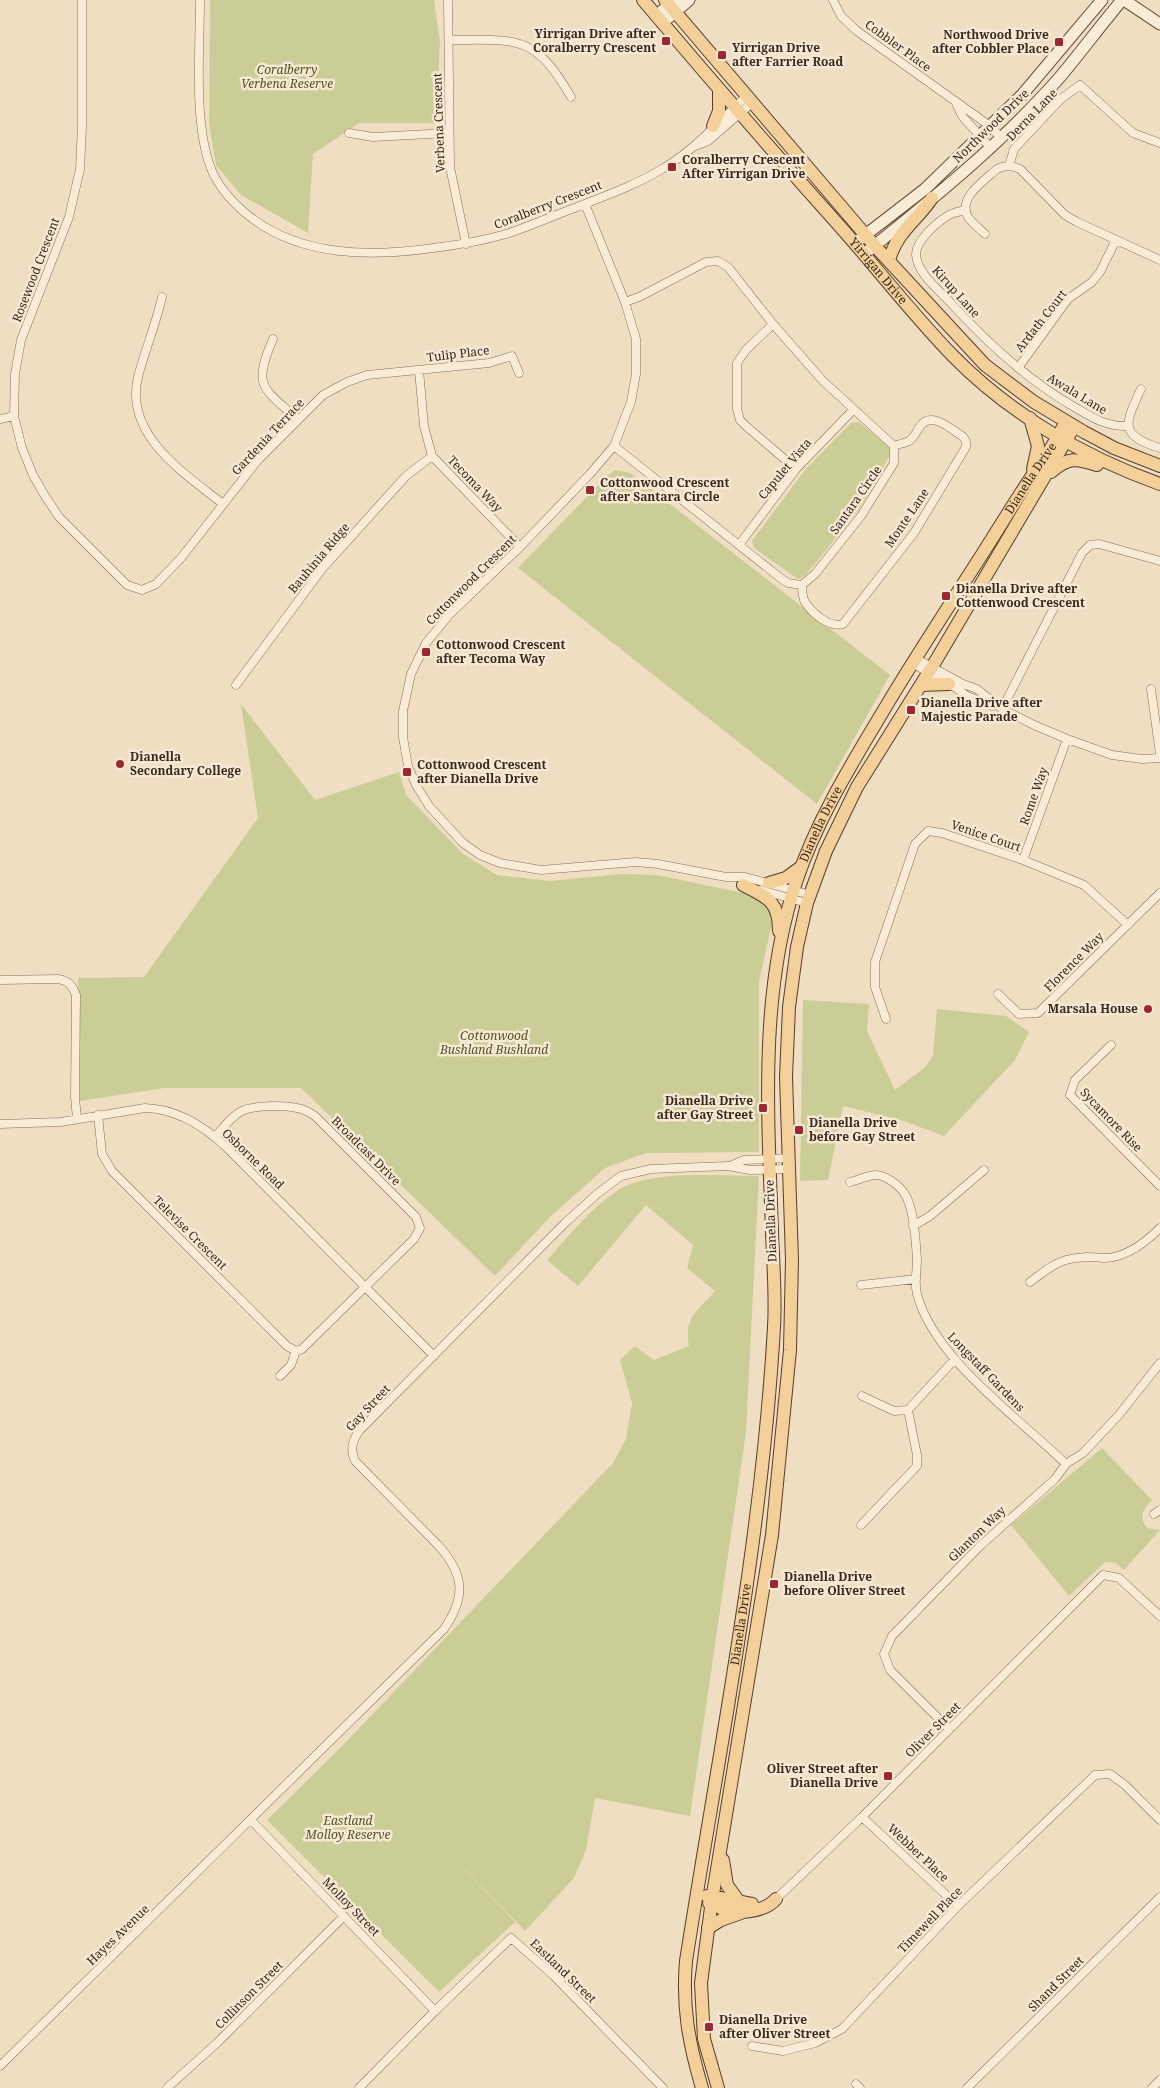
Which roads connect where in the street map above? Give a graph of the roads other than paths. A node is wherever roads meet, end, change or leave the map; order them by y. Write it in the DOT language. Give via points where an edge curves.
graph roads {
  1 [pos="82,0"];
  2 [pos="200,0"];
  3 [pos="448,0"];
  4 [pos="642,0"];
  5 [pos="689,0"];
  6 [pos="833,0"];
  7 [pos="1102,0"];
  8 [pos="1123,0"];
  9 [pos="671,4"];
  10 [pos="659,19"];
  11 [pos="1160,24"];
  12 [pos="449,40"];
  13 [pos="719,90"];
  14 [pos="571,97"];
  15 [pos="750,98"];
  16 [pos="956,103"];
  17 [pos="737,111"];
  18 [pos="713,126"];
  19 [pos="990,126"];
  20 [pos="350,133"];
  21 [pos="449,134"];
  22 [pos="979,136"];
  23 [pos="1000,137"];
  24 [pos="1160,143"];
  25 [pos="990,146"];
  26 [pos="693,147"];
  27 [pos="1009,166"];
  28 [pos="932,198"];
  29 [pos="585,204"];
  30 [pos="966,210"];
  31 [pos="985,234"];
  32 [pos="866,235"];
  33 [pos="1116,240"];
  34 [pos="466,244"];
  35 [pos="854,244"];
  36 [pos="874,245"];
  37 [pos="862,255"];
  38 [pos="889,260"];
  39 [pos="1160,260"];
  40 [pos="162,296"];
  41 [pos="625,302"];
  42 [pos="773,324"];
  43 [pos="273,339"];
  44 [pos="1018,368"];
  45 [pos="419,370"];
  46 [pos="519,373"];
  47 [pos="1141,389"];
  48 [pos="853,410"];
  49 [pos="14,416"];
  50 [pos="1030,418"];
  51 [pos="0,419"];
  52 [pos="298,420"];
  53 [pos="1070,424"];
  54 [pos="1128,426"];
  55 [pos="1062,439"];
  56 [pos="614,446"];
  57 [pos="894,446"];
  58 [pos="1160,448"];
  59 [pos="432,456"];
  60 [pos="1160,466"];
  61 [pos="796,469"];
  62 [pos="1038,477"];
  63 [pos="1160,485"];
  64 [pos="224,504"];
  65 [pos="739,545"];
  66 [pos="520,547"];
  67 [pos="1160,561"];
  68 [pos="802,586"];
  69 [pos="142,590"];
  70 [pos="914,660"];
  71 [pos="930,670"];
  72 [pos="949,684"];
  73 [pos="921,685"];
  74 [pos="236,686"];
  75 [pos="1151,689"];
  76 [pos="1000,707"];
  77 [pos="1067,739"];
  78 [pos="1160,754"];
  79 [pos="1160,758"];
  80 [pos="1023,860"];
  81 [pos="802,868"];
  82 [pos="726,877"];
  83 [pos="769,884"];
  84 [pos="743,885"];
  85 [pos="1160,893"];
  86 [pos="793,895"];
  87 [pos="809,899"];
  88 [pos="1128,925"];
  89 [pos="779,943"];
  90 [pos="0,980"];
  91 [pos="998,994"];
  92 [pos="886,1018"];
  93 [pos="1110,1045"];
  94 [pos="98,1115"];
  95 [pos="77,1119"];
  96 [pos="0,1124"];
  97 [pos="215,1137"];
  98 [pos="770,1164"];
  99 [pos="790,1164"];
  100 [pos="984,1170"];
  101 [pos="850,1182"];
  102 [pos="1160,1186"];
  103 [pos="913,1226"];
  104 [pos="1160,1228"];
  105 [pos="916,1279"];
  106 [pos="1030,1282"];
  107 [pos="861,1285"];
  108 [pos="366,1288"];
  109 [pos="296,1350"];
  110 [pos="434,1356"];
  111 [pos="955,1359"];
  112 [pos="1160,1363"];
  113 [pos="280,1376"];
  114 [pos="862,1396"];
  115 [pos="908,1410"];
  116 [pos="1066,1464"];
  117 [pos="861,1525"];
  118 [pos="1160,1616"];
  119 [pos="949,1729"];
  120 [pos="862,1817"];
  121 [pos="251,1820"];
  122 [pos="1160,1820"];
  123 [pos="721,1845"];
  124 [pos="701,1864"];
  125 [pos="1160,1896"];
  126 [pos="776,1898"];
  127 [pos="712,1900"];
  128 [pos="958,1906"];
  129 [pos="743,1907"];
  130 [pos="344,1916"];
  131 [pos="691,1927"];
  132 [pos="708,1928"];
  133 [pos="435,2011"];
  134 [pos="752,2046"];
  135 [pos="0,2066"];
  136 [pos="1160,2080"];
  137 [pos="167,2088"];
  138 [pos="359,2088"];
  139 [pos="663,2088"];
  140 [pos="702,2088"];
  141 [pos="718,2088"];
  142 [pos="967,2088"];
  143 [pos="1152,2088"];
  1 -- 49 [label="street, Rosewood Crescent" via="80,169 69,217 21,340 14,374"];
  2 -- 34 [label="street, Coralberry Crescent" via="200,123 212,170 238,208 264,228 290,240 330,249 375,254"];
  3 -- 12 [label="street, Verbena Crescent"];
  4 -- 10 [label="main road, Yirrigan Drive"];
  5 -- 9 [label="street"];
  6 -- 16 [label="street, Cobbler Place" via="841,16 857,30"];
  7 -- 19 [label="street, Northwood Drive" via="1047,68"];
  8 -- 11 [label="street"];
  8 -- 23 [label="street, Northwood Drive" via="1059,77"];
  9 -- 10 [label="street"];
  9 -- 15 [label="main road, Yirrigan Drive"];
  10 -- 13 [label="main road, Yirrigan Drive"];
  12 -- 14 [label="street" via="508,40 528,46 541,55 558,75"];
  12 -- 21 [label="street, Verbena Crescent"];
  13 -- 17 [label="main road, Yirrigan Drive"];
  13 -- 18 [label="main road" via="719,111"];
  15 -- 17 [label="street, Coralberry Crescent"];
  15 -- 32 [label="main road, Yirrigan Drive"];
  16 -- 19 [label="street, Cobbler Place"];
  16 -- 22 [label="street, Cobbler Place" via="962,116"];
  17 -- 18 [label="street, Coralberry Crescent"];
  17 -- 26 [label="street, Coralberry Crescent" via="708,141"];
  17 -- 35 [label="main road, Yirrigan Drive"];
  18 -- 26 [label="street, Coralberry Crescent"];
  19 -- 22 [label="street, Northwood Drive"];
  19 -- 23 [label="street, Cobbler Place"];
  20 -- 21 [label="street" via="373,137"];
  21 -- 34 [label="street, Verbena Crescent" via="450,167"];
  22 -- 25 [label="street, Cobbler Place"];
  22 -- 32 [label="street, Northwood Drive" via="925,189"];
  23 -- 25 [label="street, Northwood Drive"];
  24 -- 27 [label="street, Derna Lane" via="1133,134 1080,85 1061,99 1014,149"];
  25 -- 28 [label="street, Northwood Drive"];
  26 -- 29 [label="street, Coralberry Crescent" via="663,169"];
  27 -- 30 [label="street" via="997,168 968,196"];
  27 -- 33 [label="street" via="1020,169 1065,215"];
  28 -- 36 [label="street, Northwood Drive"];
  28 -- 38 [label="main road" via="924,211 903,230"];
  29 -- 34 [label="street, Coralberry Crescent" via="506,234"];
  29 -- 41 [label="street, Cottonwood Crescent"];
  30 -- 31 [label="street" via="968,217"];
  30 -- 44 [label="street, Kirup Lane" via="949,215 919,242 916,249 918,262 921,270 978,333"];
  32 -- 35 [label="street, Northwood Drive"];
  32 -- 36 [label="main road, Yirrigan Drive"];
  33 -- 39 [label="street"];
  33 -- 44 [label="street, Ardath Court" via="1100,272 1068,299"];
  35 -- 37 [label="main road, Yirrigan Drive"];
  36 -- 37 [label="street, Northwood Drive"];
  36 -- 38 [label="main road, Yirrigan Drive"];
  37 -- 50 [label="main road, Yirrigan Drive" via="953,356 985,386"];
  38 -- 53 [label="main road, Yirrigan Drive" via="985,365"];
  40 -- 64 [label="street" via="138,378 135,397 138,415 144,430 156,445 186,475"];
  41 -- 42 [label="street" via="706,262 718,261 728,267"];
  41 -- 56 [label="street, Cottonwood Crescent" via="636,339 636,374 631,402"];
  42 -- 48 [label="street"];
  42 -- 61 [label="street" via="740,356 736,409 746,426"];
  43 -- 52 [label="street" via="262,369 261,382"];
  44 -- 54 [label="street, Awala Lane" via="1054,395 1103,423"];
  45 -- 46 [label="street, Tulip Place" via="489,363 512,356"];
  45 -- 52 [label="street, Gardenia Terrace" via="367,375 347,382 323,395"];
  45 -- 59 [label="street, Tecoma Way" via="424,426"];
  47 -- 54 [label="street"];
  48 -- 57 [label="street"];
  48 -- 61 [label="street, Capulet Vista"];
  49 -- 51 [label="street"];
  49 -- 69 [label="street, Rosewood Crescent" via="33,475 59,517 127,585"];
  50 -- 55 [label="main road, Yirrigan Drive"];
  50 -- 62 [label="main road" via="1038,446"];
  52 -- 64 [label="street, Gardenia Terrace" via="258,460"];
  53 -- 55 [label="main road, Dianella Drive"];
  53 -- 60 [label="main road, Yirrigan Drive" via="1114,448"];
  54 -- 58 [label="street" via="1133,436"];
  55 -- 62 [label="main road, Dianella Drive"];
  55 -- 63 [label="main road, Yirrigan Drive" via="1126,472"];
  56 -- 65 [label="street"];
  56 -- 66 [label="street, Cottonwood Crescent"];
  57 -- 68 [label="street, Santara Circle" via="894,463 861,516"];
  57 -- 68 [label="street, Monte Lane" via="909,441 926,420 942,422 961,435 966,443 914,533 843,624 831,625 812,609 805,602"];
  59 -- 66 [label="street, Tecoma Way"];
  59 -- 74 [label="street, Bauhinia Ridge" via="406,476 322,569"];
  61 -- 65 [label="street, Capulet Vista"];
  62 -- 63 [label="main road" via="1069,460 1080,459 1145,484"];
  62 -- 70 [label="main road, Dianella Drive"];
  62 -- 71 [label="main road, Dianella Drive"];
  64 -- 69 [label="street, Gardenia Terrace" via="181,558 156,584"];
  65 -- 68 [label="street" via="783,580"];
  66 -- 82 [label="street, Cottonwood Crescent" via="450,614 426,643 410,674 403,711 403,737 408,766 429,806 464,843 480,855 500,863 541,870 636,862"];
  67 -- 76 [label="street" via="1099,544 1090,545 1082,553"];
  70 -- 71 [label="street"];
  70 -- 81 [label="main road, Dianella Drive" via="841,781"];
  71 -- 72 [label="street"];
  71 -- 73 [label="main road, Dianella Drive"];
  71 -- 76 [label="street" via="977,689"];
  72 -- 73 [label="main road"];
  72 -- 76 [label="street" via="972,699"];
  73 -- 87 [label="main road, Dianella Drive" via="857,787 826,851"];
  75 -- 78 [label="street"];
  76 -- 77 [label="street"];
  77 -- 79 [label="street" via="1119,756"];
  77 -- 80 [label="street, Rome Way"];
  80 -- 88 [label="street, Venice Court" via="1084,885"];
  80 -- 92 [label="street, Venice Court" via="942,832 928,831 915,844 875,962 874,986"];
  81 -- 83 [label="main road"];
  81 -- 86 [label="main road, Dianella Drive"];
  82 -- 83 [label="street, Cottonwood Crescent" via="745,877"];
  82 -- 84 [label="street, Cottonwood Crescent"];
  83 -- 86 [label="street, Cottonwood Crescent"];
  84 -- 86 [label="street, Cottonwood Crescent"];
  84 -- 89 [label="main road" via="767,897 773,904 779,920"];
  85 -- 88 [label="street, Florence Way"];
  86 -- 87 [label="street, Cottonwood Crescent"];
  86 -- 89 [label="main road, Dianella Drive"];
  87 -- 99 [label="main road, Dianella Drive" via="797,947 789,1007 786,1078"];
  88 -- 91 [label="street, Florence Way" via="1038,1013 1020,1014"];
  89 -- 98 [label="main road, Dianella Drive" via="770,1019"];
  90 -- 95 [label="street" via="58,979 72,985 76,995"];
  93 -- 102 [label="street, Sycamore Rise" via="1075,1080 1070,1095"];
  94 -- 95 [label="street, Osborne Road"];
  94 -- 97 [label="street, Osborne Road" via="156,1108 185,1118"];
  94 -- 109 [label="street, Televise Crescent" via="102,1154 112,1171 287,1346"];
  95 -- 96 [label="street, Osborne Road" via="43,1124"];
  97 -- 108 [label="street, Osborne Road"];
  97 -- 108 [label="street, Broadcast Drive" via="231,1119 247,1109 297,1108 306,1111 315,1116 416,1217 420,1228 414,1239"];
  98 -- 99 [label="street, Gay Street"];
  98 -- 110 [label="street, Gay Street" via="750,1170 728,1166 651,1169 621,1176 565,1223"];
  98 -- 124 [label="main road, Dianella Drive" via="775,1304 770,1389 755,1534"];
  99 -- 123 [label="main road, Dianella Drive" via="792,1304 772,1535"];
  100 -- 103 [label="street" via="930,1216"];
  101 -- 103 [label="street, Longstaff Gardens" via="876,1175 892,1181 904,1192 910,1204"];
  103 -- 105 [label="street, Longstaff Gardens"];
  104 -- 106 [label="street" via="1128,1252 1106,1258 1090,1256 1064,1260"];
  105 -- 107 [label="street"];
  105 -- 111 [label="street, Longstaff Gardens" via="917,1293 933,1332"];
  108 -- 109 [label="street" via="307,1346"];
  108 -- 110 [label="street, Osborne Road"];
  109 -- 113 [label="street" via="291,1365"];
  110 -- 121 [label="street, Gay Street" via="359,1431 351,1451 355,1461 450,1558 460,1583 454,1615 444,1629"];
  111 -- 115 [label="street"];
  111 -- 116 [label="street, Longstaff Gardens"];
  112 -- 116 [label="street, Glanton Way" via="1118,1416 1082,1453"];
  114 -- 115 [label="street" via="894,1411"];
  115 -- 117 [label="street" via="917,1466"];
  116 -- 119 [label="street, Glanton Way" via="1055,1479 992,1534 892,1636 884,1654 890,1670"];
  118 -- 119 [label="street, Oliver Street" via="1119,1578 1103,1575"];
  119 -- 120 [label="street, Oliver Street"];
  120 -- 126 [label="street, Oliver Street"];
  120 -- 128 [label="street, Webber Place"];
  121 -- 130 [label="street, Molloy Street"];
  121 -- 135 [label="street, Hayes Avenue"];
  122 -- 128 [label="street, Timewell Place" via="1110,1774 1095,1775"];
  123 -- 127 [label="main road, Dianella Drive"];
  123 -- 129 [label="main road" via="726,1881"];
  124 -- 127 [label="main road" via="704,1890"];
  124 -- 131 [label="main road, Dianella Drive"];
  125 -- 142 [label="street, Shand Street"];
  126 -- 129 [label="main road"];
  127 -- 129 [label="main road" via="720,1898"];
  127 -- 131 [label="main road"];
  127 -- 132 [label="main road, Dianella Drive"];
  128 -- 134 [label="street, Timewell Place" via="842,2029 815,2043 783,2051"];
  129 -- 132 [label="main road"];
  130 -- 133 [label="street, Molloy Street"];
  130 -- 137 [label="street, Collinson Street" via="218,2042"];
  131 -- 140 [label="main road, Dianella Drive" via="684,1994 686,2024"];
  132 -- 141 [label="main road, Dianella Drive" via="702,1974 702,2014 704,2039"];
  133 -- 138 [label="street, Eastland Street"];
  133 -- 139 [label="street, Eastland Street" via="511,1938 554,1976"];
  136 -- 143 [label="street"];
}
